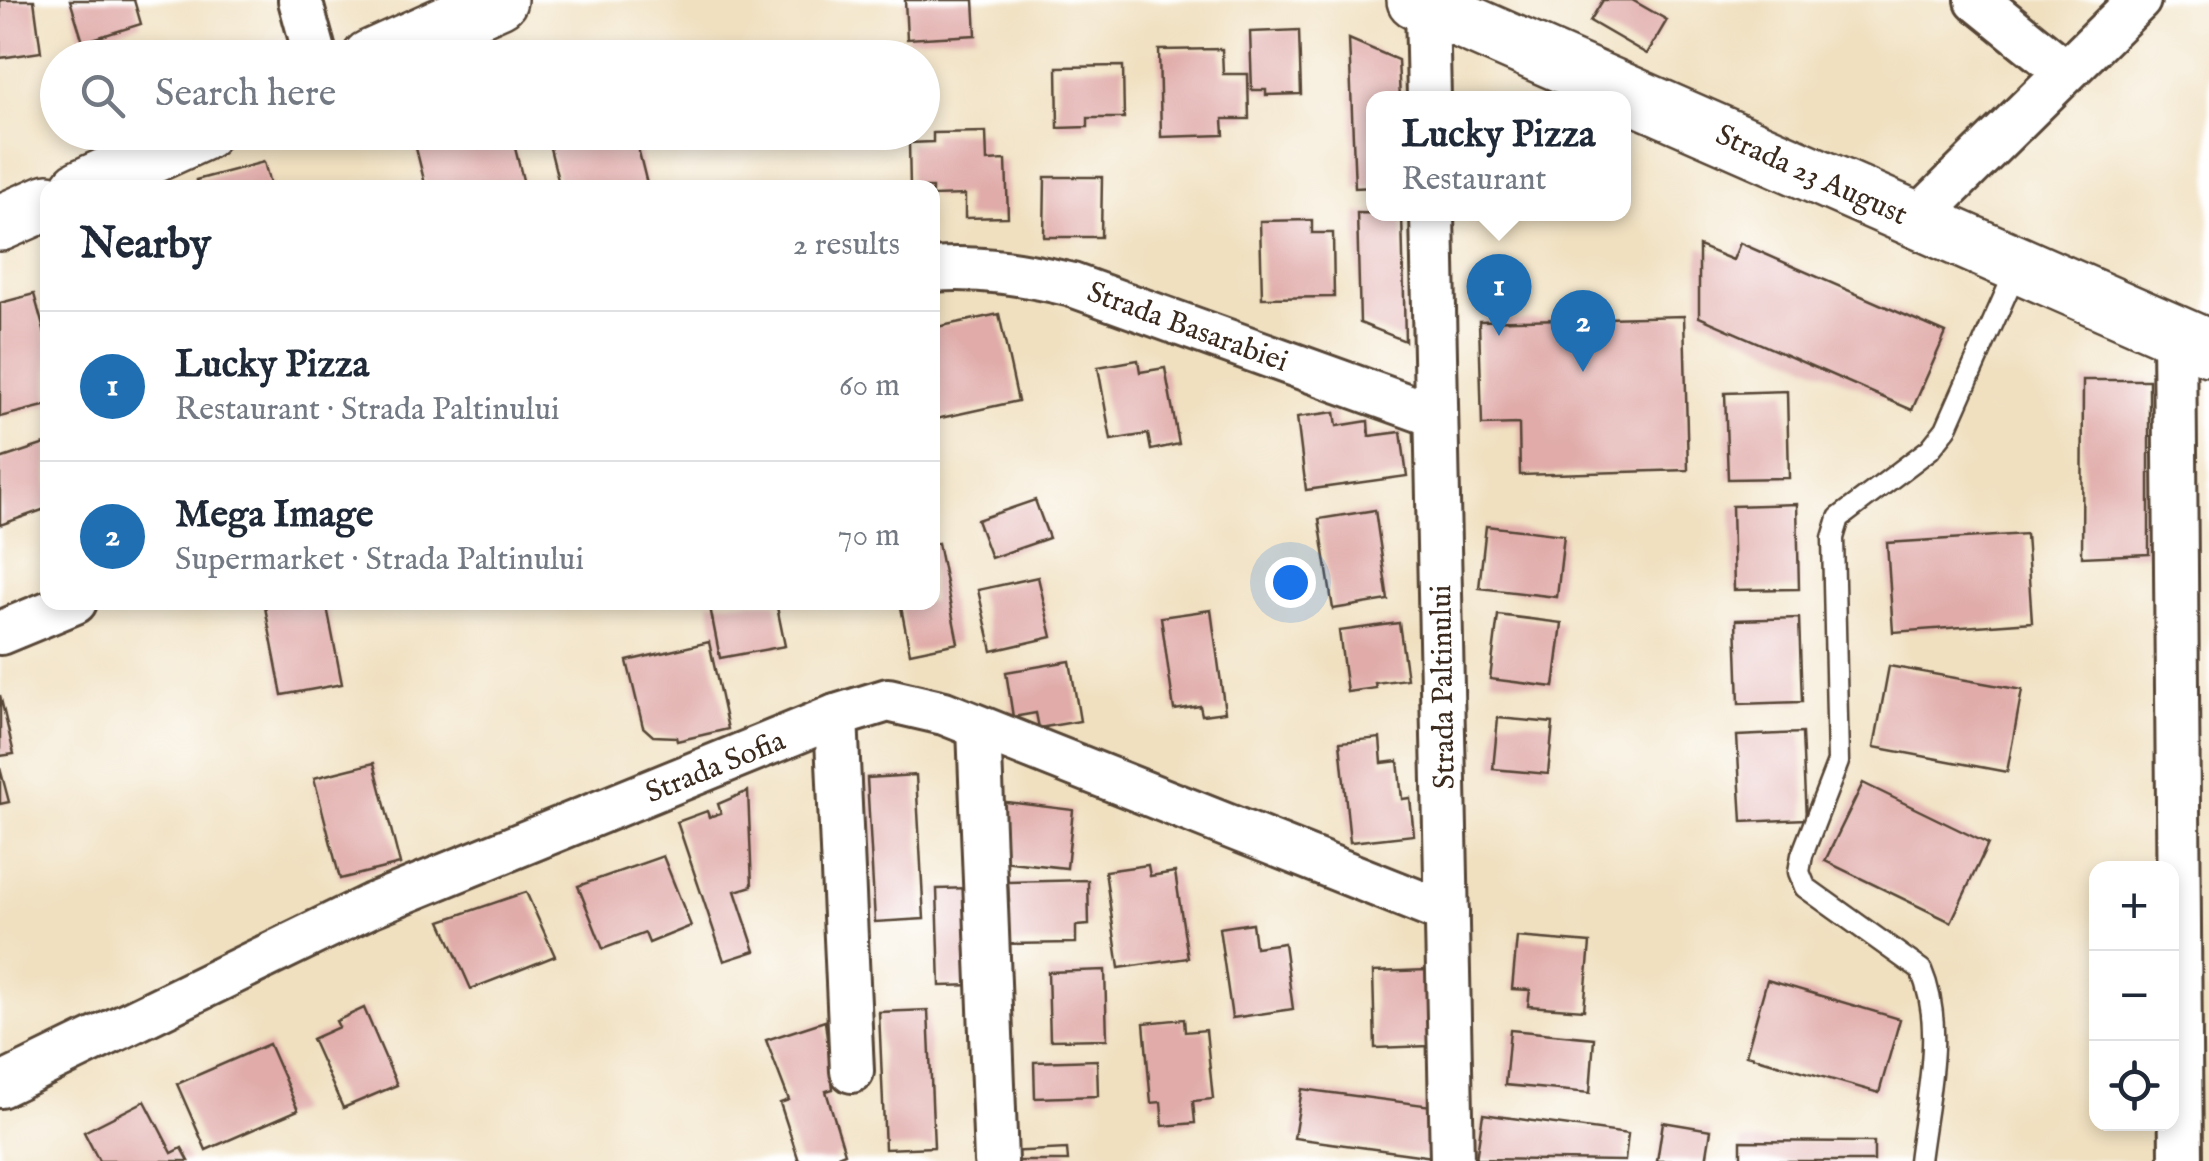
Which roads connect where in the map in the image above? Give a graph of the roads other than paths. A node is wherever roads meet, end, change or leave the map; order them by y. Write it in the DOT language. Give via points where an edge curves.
graph roads {
  1 [pos="300,0"];
  2 [pos="498,0"];
  3 [pos="1977,0"];
  4 [pos="2139,0"];
  5 [pos="1422,2"];
  6 [pos="311,40"];
  7 [pos="410,40"];
  8 [pos="2065,71"];
  9 [pos="1429,91"];
  10 [pos="1624,91"];
  11 [pos="1631,94"];
  12 [pos="163,150"];
  13 [pos="98,180"];
  14 [pos="40,206"];
  15 [pos="1916,220"];
  16 [pos="1432,221"];
  17 [pos="0,224"];
  18 [pos="2020,264"];
  19 [pos="940,269"];
  20 [pos="2192,340"];
  21 [pos="1436,416"];
  22 [pos="56,610"];
  23 [pos="0,633"];
  24 [pos="836,716"];
  25 [pos="979,728"];
  26 [pos="1447,913"];
  27 [pos="852,1071"];
  28 [pos="0,1086"];
  29 [pos="996,1161"];
  30 [pos="1452,1161"];
  31 [pos="1919,1161"];
  32 [pos="2181,1161"];
  1 -- 6 [label="street"];
  2 -- 7 [label="main road"];
  3 -- 8 [label="street"];
  4 -- 8 [label="street"];
  5 -- 9 [label="street"];
  5 -- 10 [label="main road, Strada 23 August"];
  8 -- 15 [label="street"];
  11 -- 15 [label="main road, Strada 23 August"];
  12 -- 13 [label="main road"];
  14 -- 17 [label="main road"];
  15 -- 18 [label="main road, Strada 23 August"];
  16 -- 21 [label="street, Strada Paltinului"];
  18 -- 20 [label="main road, Strada 23 August"];
  18 -- 31 [label="lane" via="1946,429 1930,449 1840,518 1833,538 1838,762 1799,872 1804,887 1920,970 1929,990 1933,1034"];
  19 -- 21 [label="street, Strada Basarabiei" via="1029,274 1072,285"];
  20 -- 32 [label="street"];
  21 -- 26 [label="street, Strada Paltinului"];
  22 -- 23 [label="street"];
  24 -- 25 [label="street, Strada Sofia" via="888,700"];
  24 -- 27 [label="street"];
  24 -- 28 [label="street, Strada Sofia" via="372,906"];
  25 -- 26 [label="street, Strada Sofia"];
  25 -- 29 [label="street"];
  26 -- 30 [label="street, Strada Paltinului"];
}
